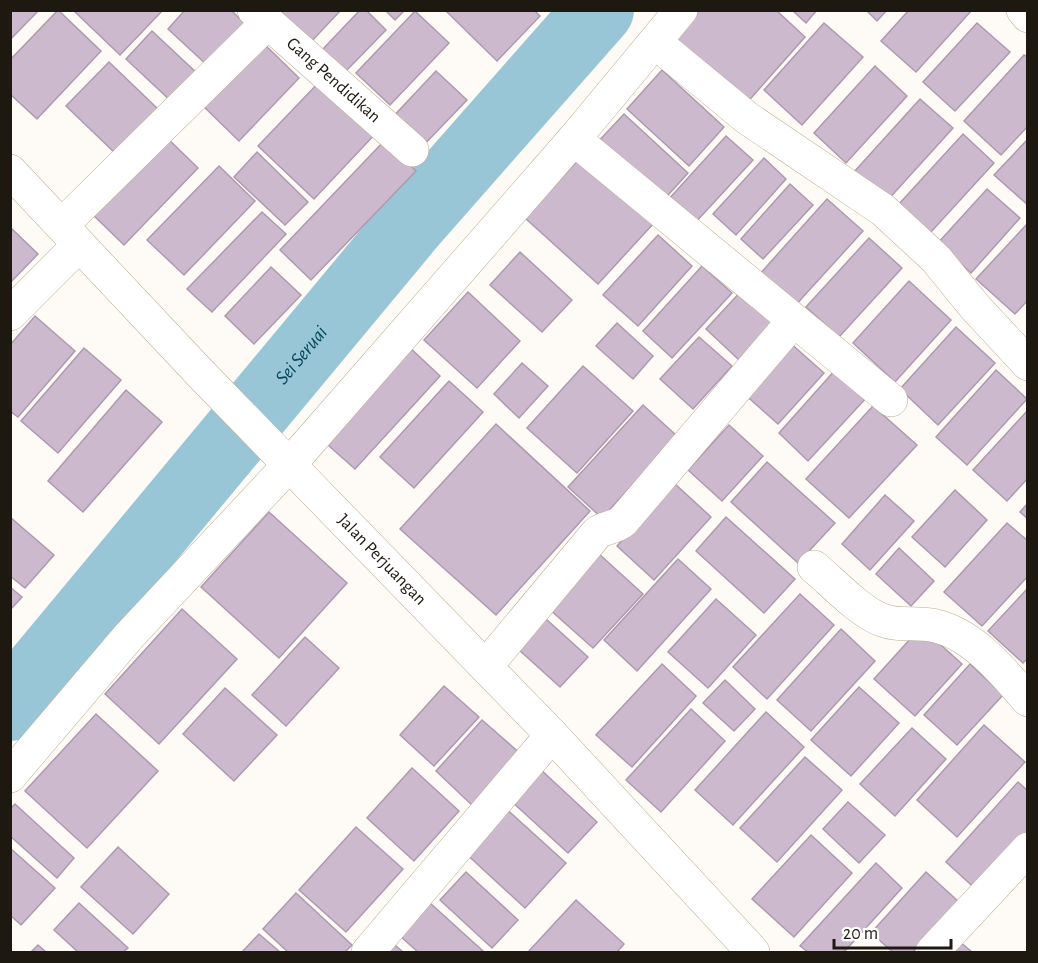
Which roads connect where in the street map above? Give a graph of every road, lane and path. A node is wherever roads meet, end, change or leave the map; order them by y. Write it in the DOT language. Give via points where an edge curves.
graph roads {
  1 [pos="681,10"];
  2 [pos="1023,10"];
  3 [pos="1028,16"];
  4 [pos="260,17"];
  5 [pos="655,42"];
  6 [pos="574,139"];
  7 [pos="412,150"];
  8 [pos="10,171"];
  9 [pos="71,235"];
  10 [pos="10,314"];
  11 [pos="794,320"];
  12 [pos="1028,364"];
  13 [pos="891,400"];
  14 [pos="286,461"];
  15 [pos="814,567"];
  16 [pos="486,666"];
  17 [pos="1028,700"];
  18 [pos="552,735"];
  19 [pos="10,776"];
  20 [pos="1028,849"];
  21 [pos="368,952"];
  22 [pos="753,952"];
  23 [pos="932,952"];
  1 -- 5 [label="street"];
  2 -- 3 [label="street"];
  4 -- 7 [label="street, Gang Pendidikan"];
  4 -- 9 [label="street"];
  5 -- 6 [label="street"];
  5 -- 12 [label="street" via="747,118 883,210 936,259"];
  6 -- 11 [label="street"];
  6 -- 14 [label="street"];
  8 -- 9 [label="street, Jalan Perjuangan"];
  9 -- 10 [label="street"];
  9 -- 14 [label="street, Jalan Perjuangan"];
  11 -- 13 [label="street"];
  11 -- 16 [label="street" via="623,521 597,533"];
  14 -- 16 [label="street, Jalan Perjuangan"];
  14 -- 19 [label="street"];
  15 -- 17 [label="street" via="881,620 939,626 965,639"];
  16 -- 18 [label="street, Jalan Perjuangan"];
  18 -- 21 [label="street"];
  18 -- 22 [label="street, Jalan Perjuangan"];
  20 -- 23 [label="street"];
}
